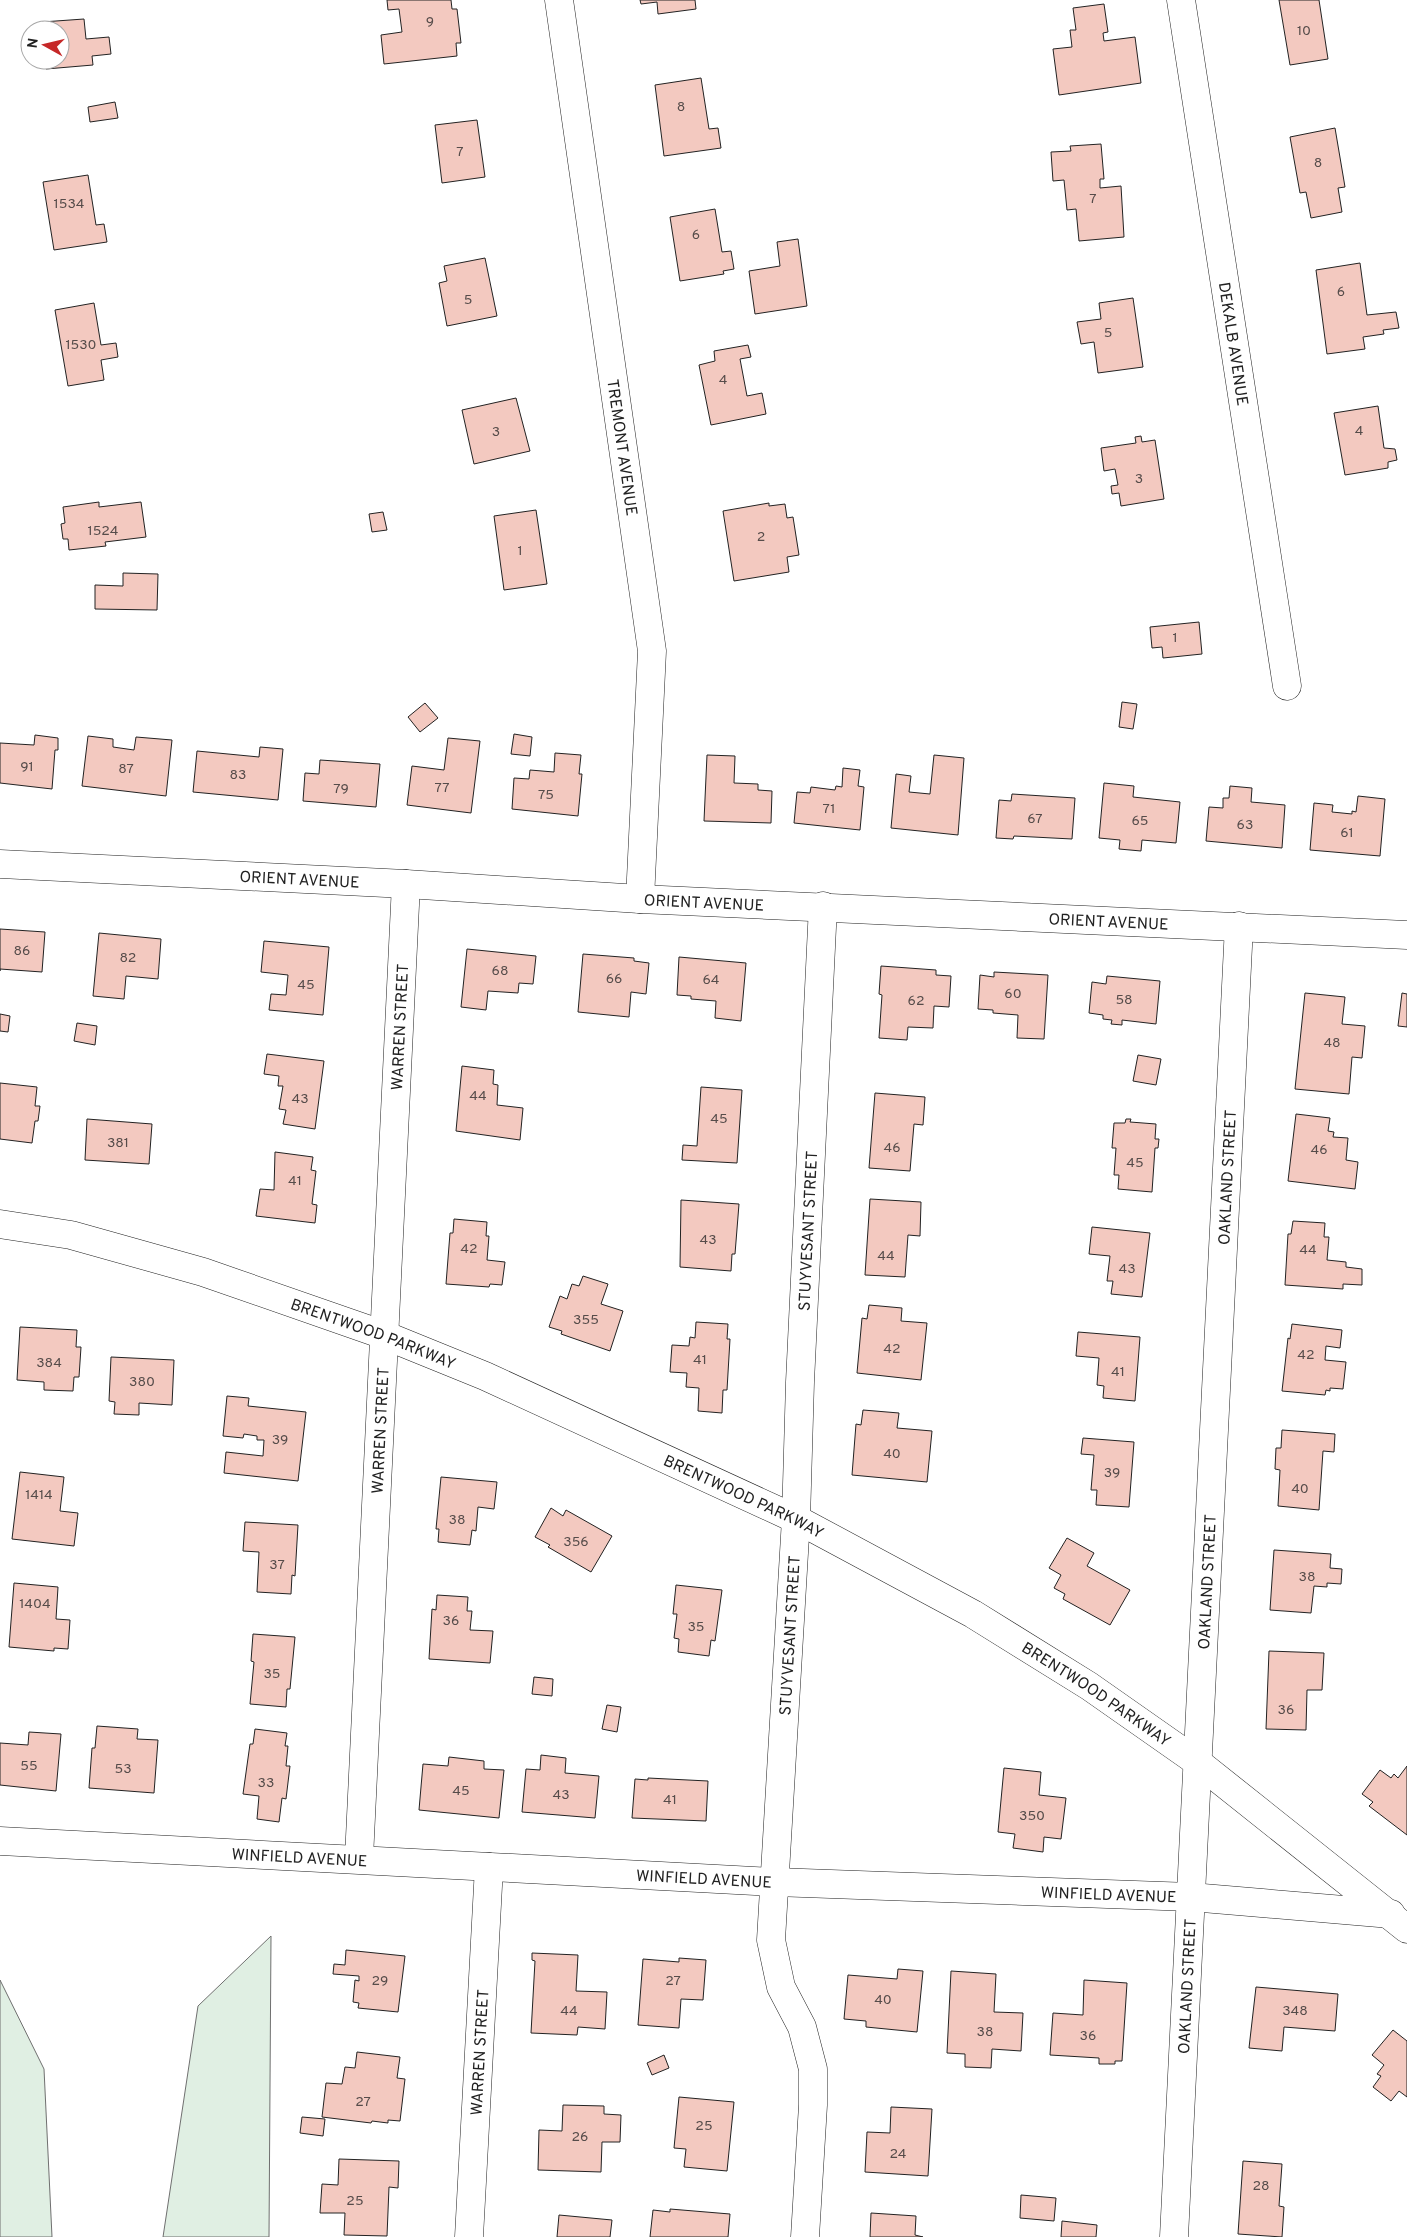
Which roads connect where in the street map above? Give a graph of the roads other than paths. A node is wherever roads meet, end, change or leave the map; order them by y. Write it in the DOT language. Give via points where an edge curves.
graph roads {
  1 [pos="559,0"];
  2 [pos="1181,0"];
  3 [pos="1287,686"];
  4 [pos="0,864"];
  5 [pos="406,884"];
  6 [pos="640,898"];
  7 [pos="824,906"];
  8 [pos="1239,926"];
  9 [pos="1407,935"];
  10 [pos="0,1224"];
  11 [pos="384,1335"];
  12 [pos="796,1519"];
  13 [pos="1196,1761"];
  14 [pos="0,1841"];
  15 [pos="359,1858"];
  16 [pos="489,1867"];
  17 [pos="775,1882"];
  18 [pos="1191,1897"];
  19 [pos="1401,1920"];
  20 [pos="469,2237"];
  21 [pos="805,2237"];
  22 [pos="1174,2237"];
  1 -- 6 [label="street, TREMONT AVENUE" via="652,651"];
  2 -- 3 [label="street, DEKALB AVENUE"];
  4 -- 5 [label="street, ORIENT AVENUE"];
  5 -- 6 [label="street, ORIENT AVENUE"];
  5 -- 11 [label="street, WARREN STREET"];
  6 -- 7 [label="street, ORIENT AVENUE"];
  7 -- 8 [label="street, ORIENT AVENUE"];
  7 -- 12 [label="street, STUYVESANT STREET"];
  8 -- 9 [label="street, ORIENT AVENUE"];
  8 -- 13 [label="street, OAKLAND STREET"];
  10 -- 11 [label="street, BRENTWOOD PARKWAY" via="71,1235 203,1272"];
  11 -- 12 [label="street, BRENTWOOD PARKWAY" via="485,1376"];
  11 -- 15 [label="street, WARREN STREET"];
  12 -- 13 [label="street, BRENTWOOD PARKWAY" via="973,1614 1089,1686"];
  12 -- 17 [label="street, STUYVESANT STREET"];
  13 -- 18 [label="street, OAKLAND STREET"];
  13 -- 19 [label="street, BRENTWOOD PARKWAY"];
  14 -- 15 [label="street, WINFIELD AVENUE"];
  15 -- 16 [label="street, WINFIELD AVENUE"];
  16 -- 17 [label="street, WINFIELD AVENUE"];
  16 -- 20 [label="street, WARREN STREET"];
  17 -- 18 [label="street, WINFIELD AVENUE"];
  17 -- 21 [label="street, STUYVESANT STREET" via="771,1940 781,1987 802,2027 813,2069 814,2105"];
  18 -- 19 [label="street, WINFIELD AVENUE"];
  18 -- 22 [label="street, OAKLAND STREET"];
}
